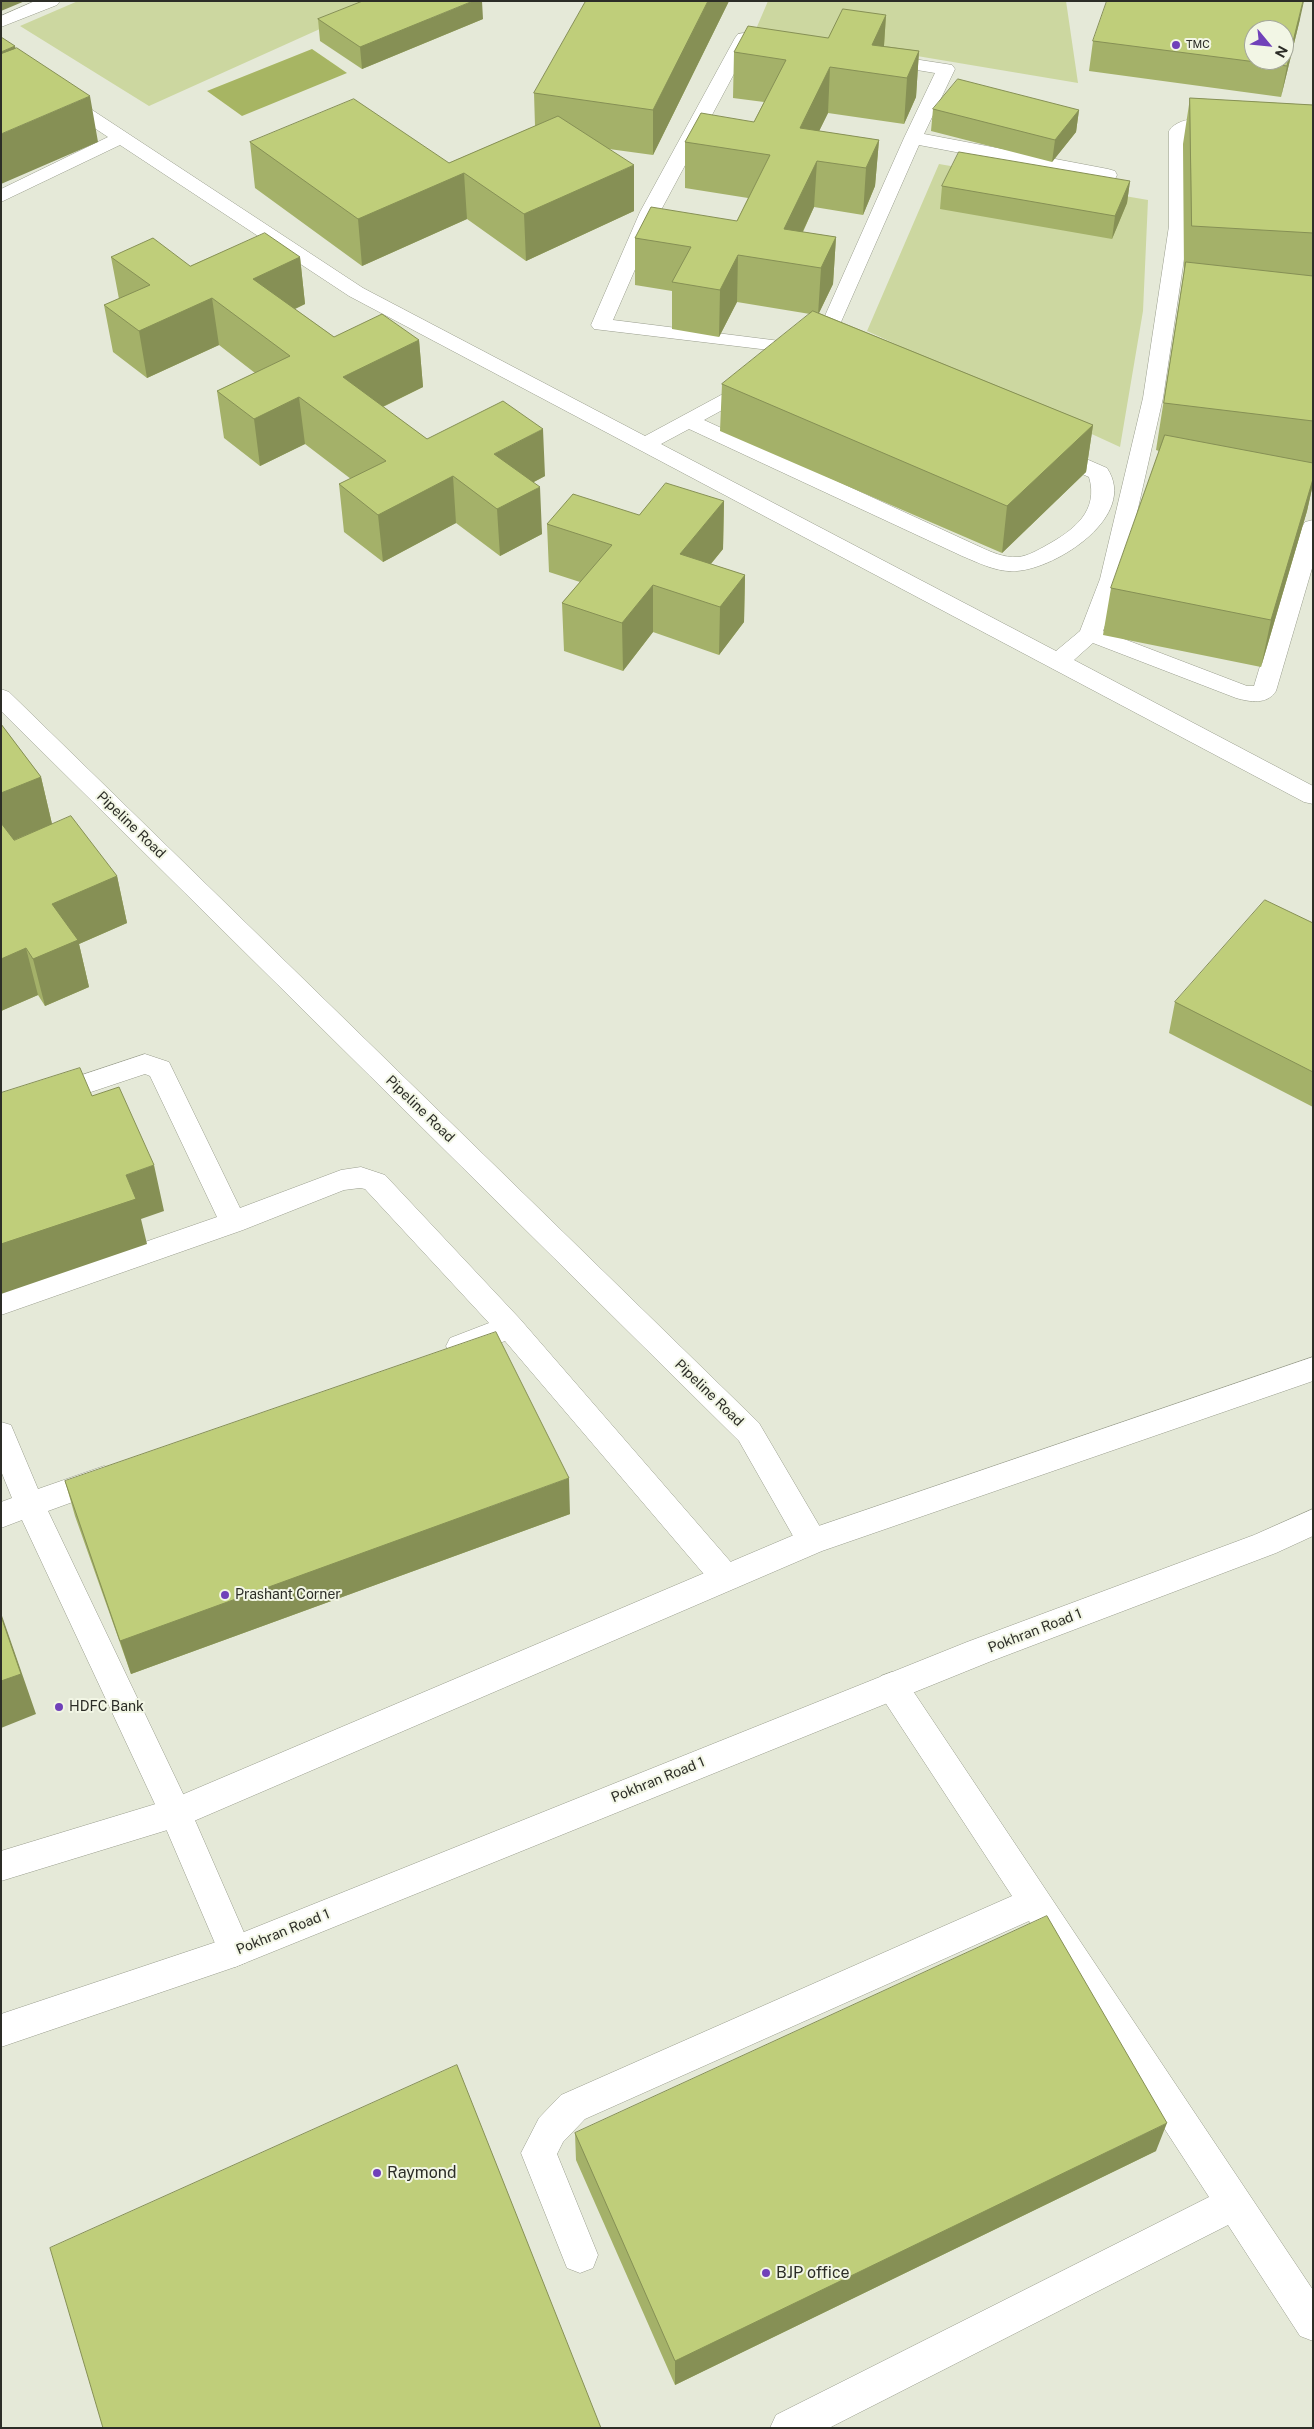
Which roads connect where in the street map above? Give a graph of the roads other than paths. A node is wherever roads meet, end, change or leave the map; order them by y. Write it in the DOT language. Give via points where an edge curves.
graph roads {
  1 [pos="51,1"];
  2 [pos="1,22"];
  3 [pos="773,42"];
  4 [pos="859,55"];
  5 [pos="1,58"];
  6 [pos="1239,128"];
  7 [pos="122,137"];
  8 [pos="913,138"];
  9 [pos="1108,175"];
  10 [pos="1,196"];
  11 [pos="829,355"];
  12 [pos="795,364"];
  13 [pos="768,377"];
  14 [pos="689,422"];
  15 [pos="645,444"];
  16 [pos="1038,446"];
  17 [pos="1313,527"];
  18 [pos="1090,634"];
  19 [pos="1058,662"];
  20 [pos="1,697"];
  21 [pos="1313,796"];
  22 [pos="1,1112"];
  23 [pos="233,1222"];
  24 [pos="1,1304"];
  25 [pos="510,1327"];
  26 [pos="436,1354"];
  27 [pos="1313,1369"];
  28 [pos="1,1434"];
  29 [pos="132,1468"];
  30 [pos="30,1505"];
  31 [pos="1,1515"];
  32 [pos="1313,1522"];
  33 [pos="812,1541"];
  34 [pos="725,1577"];
  35 [pos="892,1686"];
  36 [pos="176,1813"];
  37 [pos="1,1866"];
  38 [pos="1036,1902"];
  39 [pos="235,1951"];
  40 [pos="1,2031"];
  41 [pos="1234,2203"];
  42 [pos="580,2255"];
  43 [pos="1313,2323"];
  44 [pos="789,2428"];
  1 -- 2 [label="street"];
  3 -- 11 [label="street" via="744,38 650,212 601,325"];
  4 -- 8 [label="street" via="946,69"];
  5 -- 7 [label="street"];
  6 -- 18 [label="street" via="1190,125 1178,131 1179,226 1153,398 1111,579"];
  7 -- 10 [label="street"];
  7 -- 15 [label="street" via="356,292"];
  8 -- 9 [label="street"];
  8 -- 11 [label="street"];
  11 -- 12 [label="street"];
  13 -- 14 [label="street"];
  14 -- 15 [label="street"];
  14 -- 16 [label="street" via="970,552 1014,564 1040,558 1086,530 1096,518 1104,494 1099,473"];
  15 -- 19 [label="street"];
  17 -- 18 [label="street" via="1261,694 1244,693"];
  18 -- 19 [label="street"];
  19 -- 21 [label="street"];
  20 -- 33 [label="street, Pipeline Road" via="749,1432"];
  22 -- 23 [label="street" via="145,1064 160,1069"];
  23 -- 24 [label="street"];
  23 -- 25 [label="street" via="341,1180 361,1177 375,1182"];
  25 -- 26 [label="street"];
  25 -- 34 [label="street"];
  27 -- 33 [label="street"];
  28 -- 30 [label="street"];
  29 -- 30 [label="street"];
  30 -- 31 [label="street"];
  30 -- 36 [label="street"];
  32 -- 35 [label="street, Pokhran Road 1" via="1265,1544"];
  33 -- 34 [label="street"];
  34 -- 36 [label="street"];
  35 -- 38 [label="street"];
  35 -- 39 [label="street, Pokhran Road 1"];
  36 -- 37 [label="street"];
  36 -- 39 [label="street"];
  38 -- 41 [label="street"];
  38 -- 42 [label="street" via="573,2107 551,2130 539,2154"];
  39 -- 40 [label="street, Pokhran Road 1"];
  41 -- 43 [label="street"];
  41 -- 44 [label="street"];
}
